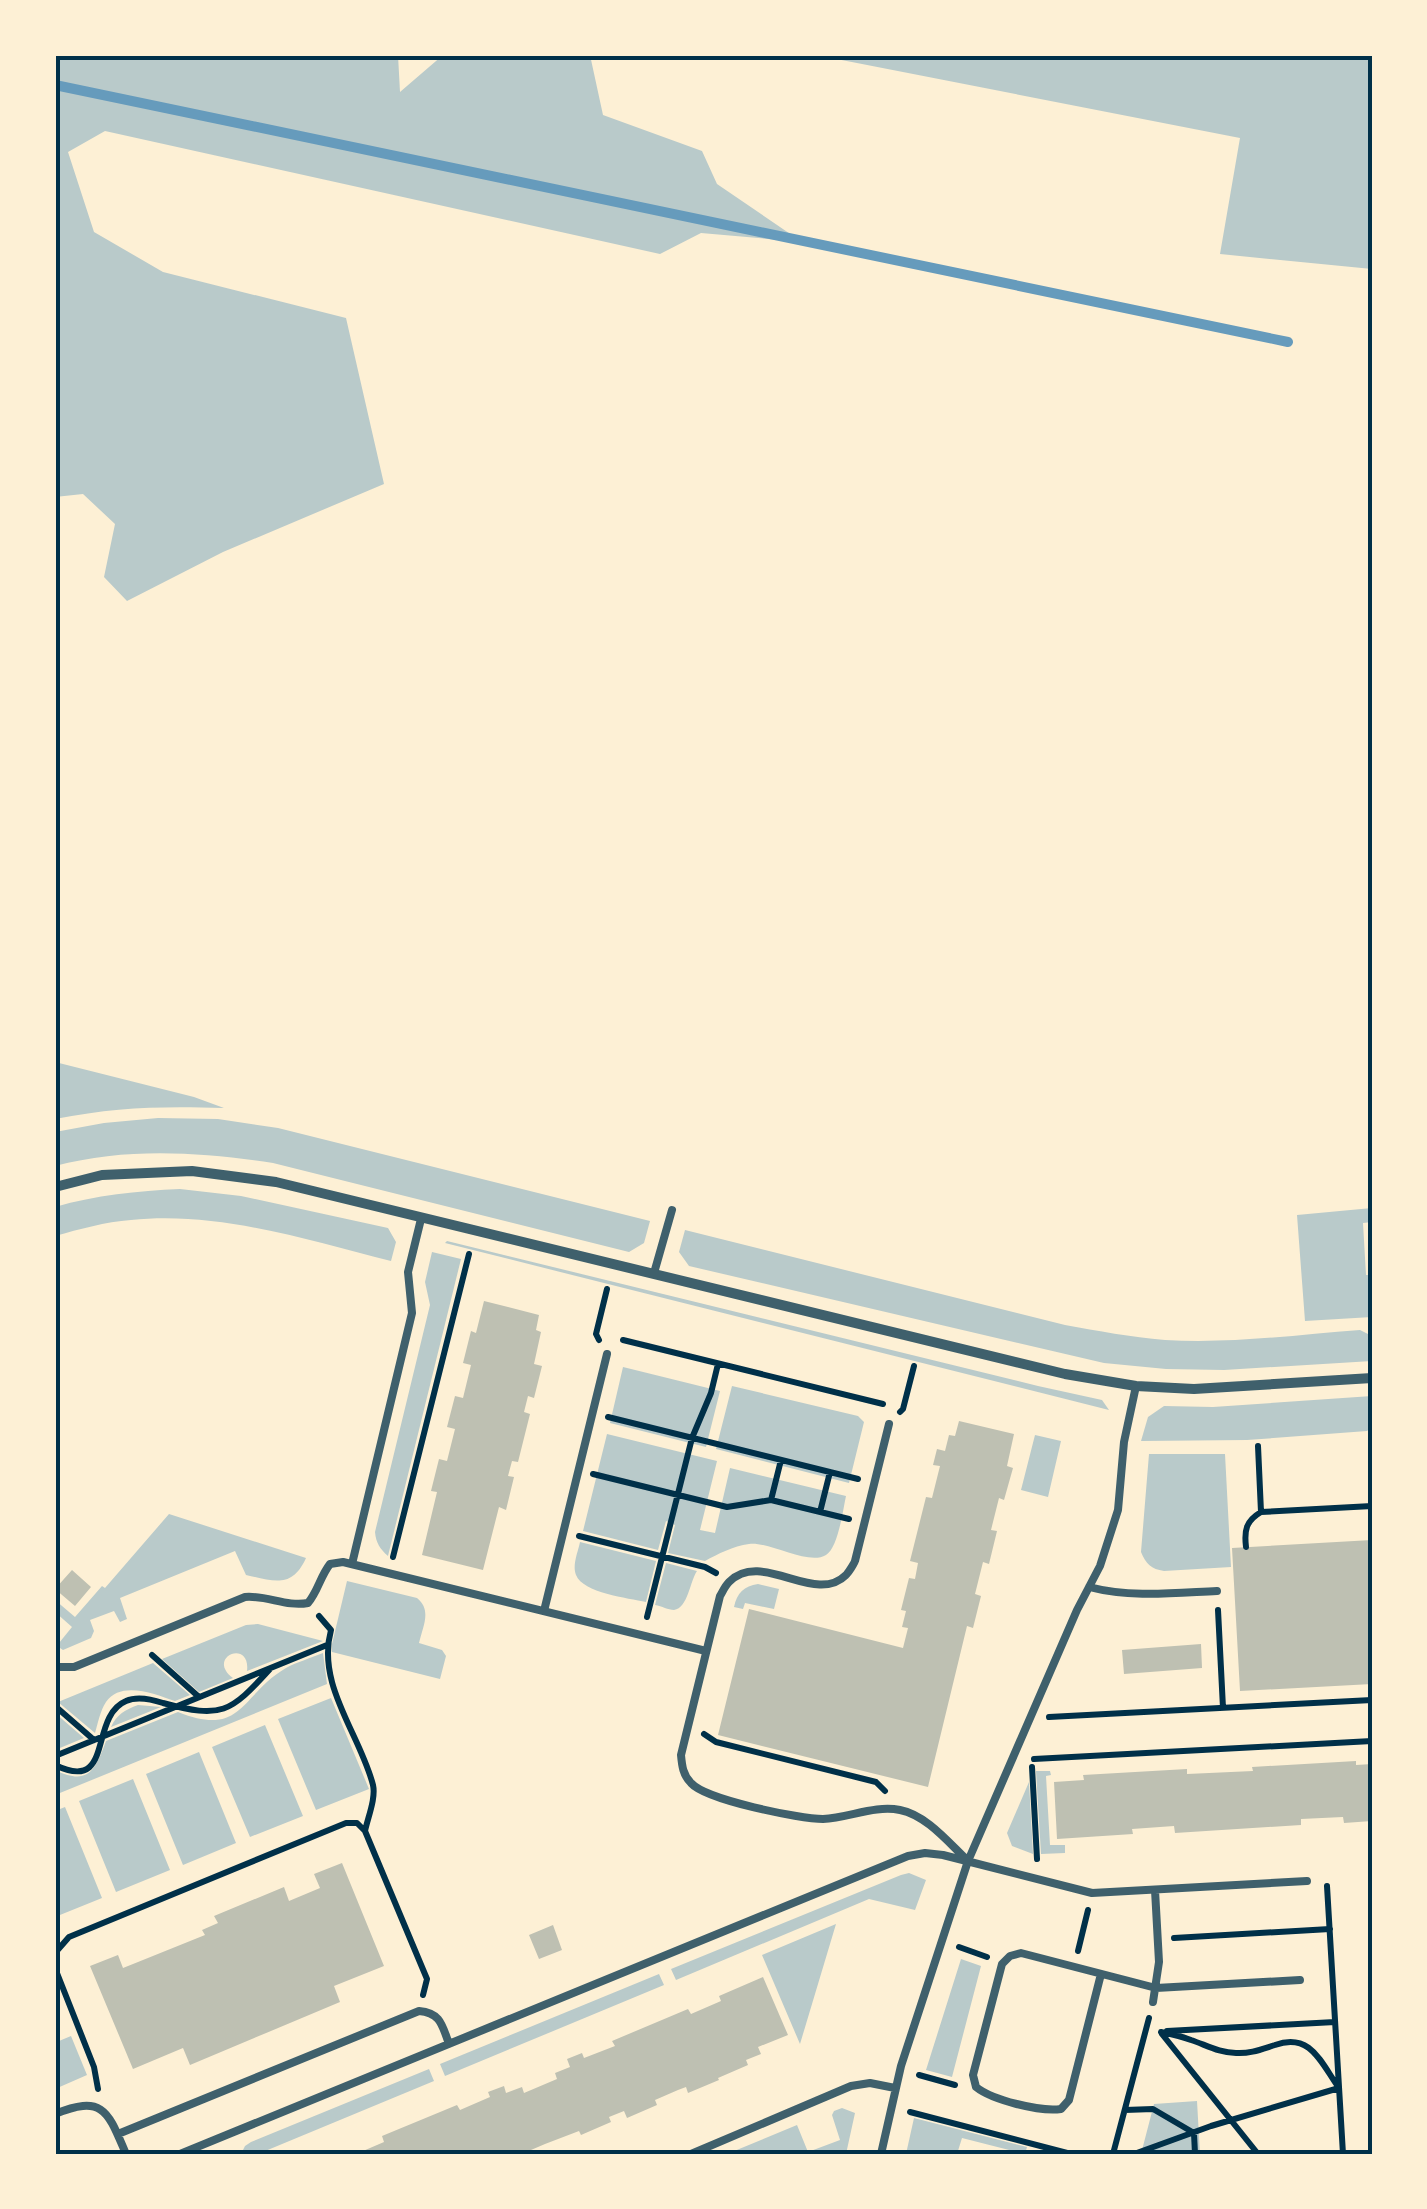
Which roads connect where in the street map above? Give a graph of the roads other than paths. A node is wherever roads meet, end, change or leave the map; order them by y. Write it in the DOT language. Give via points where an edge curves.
graph roads {
  1 [pos="55,1186"];
  2 [pos="672,1210"];
  3 [pos="422,1218"];
  4 [pos="654,1274"];
  5 [pos="607,1354"];
  6 [pos="1372,1378"];
  7 [pos="1136,1386"];
  8 [pos="889,1424"];
  9 [pos="352,1564"];
  10 [pos="1089,1587"];
  11 [pos="1217,1591"];
  12 [pos="544,1611"];
  13 [pos="706,1651"];
  14 [pos="55,1667"];
  15 [pos="968,1861"];
  16 [pos="1307,1881"];
  17 [pos="1155,1890"];
  18 [pos="1101,1974"];
  19 [pos="1300,1980"];
  20 [pos="1156,1988"];
  21 [pos="1152,2002"];
  22 [pos="449,2044"];
  23 [pos="895,2088"];
  24 [pos="55,2114"];
  25 [pos="118,2134"];
  26 [pos="214,2140"];
  27 [pos="126,2154"];
  28 [pos="180,2154"];
  29 [pos="220,2154"];
  30 [pos="692,2154"];
  31 [pos="881,2154"];
  1 -- 3 [label="street" via="102,1175 192,1170 276,1182"];
  2 -- 4 [label="lane"];
  3 -- 4 [label="street"];
  3 -- 9 [label="lane" via="408,1272 412,1313"];
  4 -- 7 [label="street"];
  5 -- 12 [label="lane"];
  6 -- 7 [label="street"];
  7 -- 10 [label="lane" via="1118,1510"];
  8 -- 13 [label="lane" via="847,1575 817,1584 744,1572 720,1596"];
  9 -- 12 [label="lane"];
  9 -- 14 [label="lane" via="330,1564 308,1603 245,1597 74,1667"];
  10 -- 11 [label="lane" via="1140,1594"];
  10 -- 15 [label="lane"];
  12 -- 13 [label="lane"];
  13 -- 15 [label="lane" via="680,1755 693,1786 802,1818 903,1810"];
  15 -- 17 [label="lane" via="1092,1893"];
  15 -- 22 [label="lane" via="908,1856"];
  15 -- 23 [label="lane"];
  16 -- 17 [label="lane"];
  17 -- 20 [label="lane"];
  18 -- 18 [label="lane" via="1061,2109 985,2094 976,2086 1002,1964 1010,1956 1021,1953"];
  18 -- 20 [label="lane"];
  19 -- 20 [label="lane"];
  20 -- 21 [label="lane"];
  22 -- 25 [label="lane" via="440,2020 419,2011"];
  22 -- 26 [label="lane"];
  23 -- 30 [label="lane" via="851,2086"];
  23 -- 31 [label="lane"];
  24 -- 25 [label="lane" via="90,2105 103,2110"];
  25 -- 27 [label="lane"];
  26 -- 28 [label="lane"];
  26 -- 29 [label="lane"];
}
